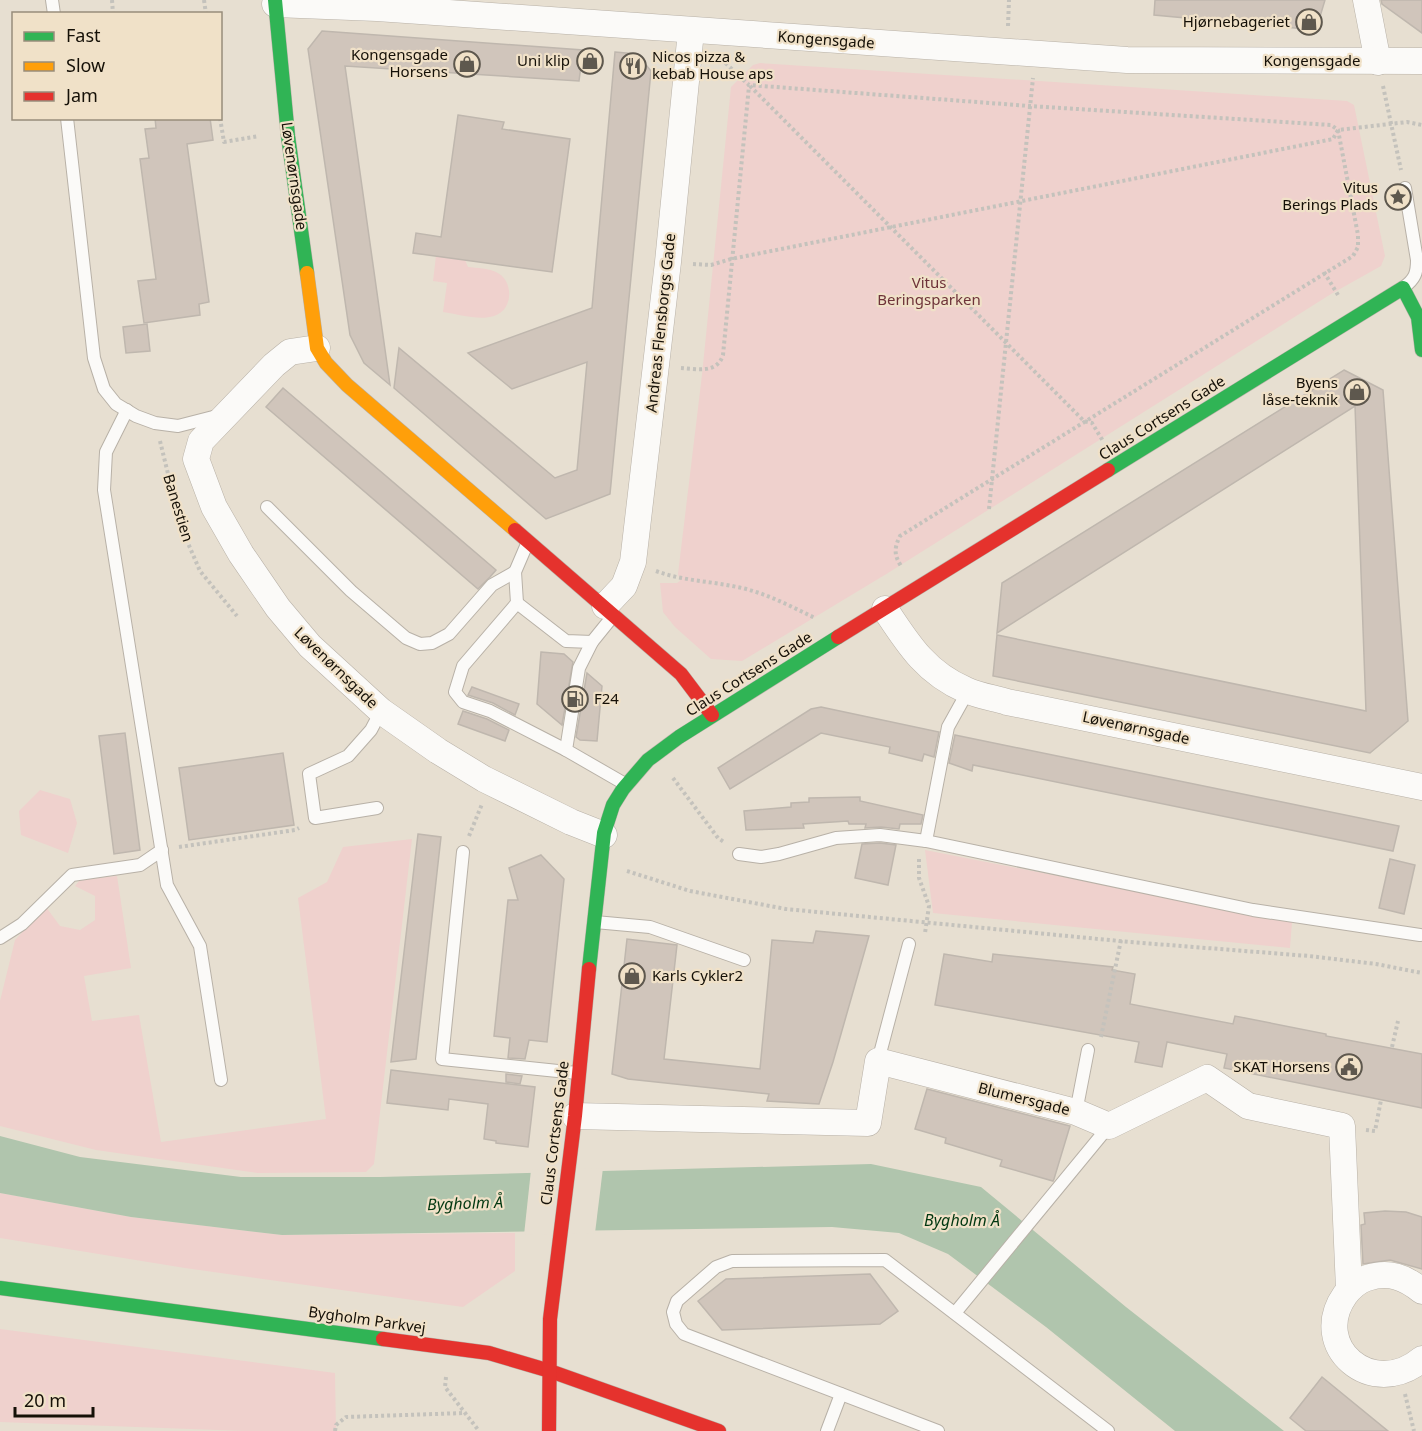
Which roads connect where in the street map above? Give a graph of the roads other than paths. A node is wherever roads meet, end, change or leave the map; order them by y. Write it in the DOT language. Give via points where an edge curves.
graph roads {
  1 [pos="1366,0"];
  2 [pos="275,2"];
  3 [pos="689,42"];
  4 [pos="1422,61"];
  5 [pos="1378,62"];
  6 [pos="67,120"];
  7 [pos="1405,188"];
  8 [pos="1403,288"];
  9 [pos="317,348"];
  10 [pos="1422,350"];
  11 [pos="127,410"];
  12 [pos="228,412"];
  13 [pos="267,507"];
  14 [pos="528,540"];
  15 [pos="515,572"];
  16 [pos="517,603"];
  17 [pos="885,609"];
  18 [pos="609,610"];
  19 [pos="592,642"];
  20 [pos="968,691"];
  21 [pos="381,711"];
  22 [pos="712,715"];
  23 [pos="566,750"];
  24 [pos="626,785"];
  25 [pos="1422,787"];
  26 [pos="376,808"];
  27 [pos="604,835"];
  28 [pos="926,841"];
  29 [pos="162,850"];
  30 [pos="463,852"];
  31 [pos="739,854"];
  32 [pos="594,922"];
  33 [pos="1420,935"];
  34 [pos="0,938"];
  35 [pos="909,944"];
  36 [pos="744,960"];
  37 [pos="1088,1050"];
  38 [pos="878,1061"];
  39 [pos="579,1073"];
  40 [pos="221,1080"];
  41 [pos="1076,1112"];
  42 [pos="575,1116"];
  43 [pos="1109,1126"];
  44 [pos="0,1288"];
  45 [pos="1349,1289"];
  46 [pos="1422,1291"];
  47 [pos="955,1313"];
  48 [pos="1422,1359"];
  49 [pos="550,1371"];
  50 [pos="841,1394"];
  51 [pos="715,1430"];
  52 [pos="549,1431"];
  53 [pos="827,1431"];
  54 [pos="938,1431"];
  55 [pos="1108,1431"];
  1 -- 5 [label="street"];
  2 -- 3 [label="street, Kongensgade" via="377,8"];
  2 -- 9 [label="street, Løvenørnsgade" via="287,131"];
  3 -- 5 [label="street, Kongensgade" via="1034,53 1127,60"];
  3 -- 18 [label="street, Andreas Flensborgs Gade" via="633,562"];
  4 -- 5 [label="street"];
  6 -- 11 [label="lane" via="94,358 104,389"];
  7 -- 8 [label="lane" via="1417,271"];
  8 -- 10 [label="street" via="1418,317"];
  8 -- 17 [label="street, Claus Cortsens Gade"];
  9 -- 12 [label="street, Løvenørnsgade" via="290,352"];
  9 -- 14 [label="street, Løvenørnsgade" via="346,385"];
  11 -- 12 [label="lane" via="155,423 178,426"];
  11 -- 29 [label="lane" via="106,452 104,490"];
  12 -- 21 [label="street, Løvenørnsgade" via="201,441 196,459 214,507 278,608 310,646"];
  13 -- 15 [label="lane" via="351,591 406,638 420,644 449,634 492,585"];
  14 -- 15 [label="lane"];
  14 -- 18 [label="street, Løvenørnsgade"];
  15 -- 16 [label="lane"];
  16 -- 19 [label="lane" via="566,641"];
  16 -- 23 [label="lane" via="463,666 455,692 463,702 490,711"];
  17 -- 20 [label="street, Løvenørnsgade" via="927,666"];
  17 -- 22 [label="street, Claus Cortsens Gade"];
  18 -- 19 [label="lane"];
  18 -- 22 [label="street, Løvenørnsgade" via="681,674"];
  19 -- 23 [label="lane" via="579,668"];
  20 -- 25 [label="street, Løvenørnsgade"];
  20 -- 28 [label="lane" via="948,727"];
  21 -- 26 [label="lane" via="371,730 348,756 309,774 315,818"];
  21 -- 27 [label="street, Løvenørnsgade" via="484,779"];
  22 -- 24 [label="street, Claus Cortsens Gade" via="655,753"];
  23 -- 24 [label="lane"];
  24 -- 27 [label="street, Claus Cortsens Gade" via="615,801"];
  27 -- 32 [label="street, Claus Cortsens Gade"];
  28 -- 31 [label="lane" via="880,835 836,838 761,857"];
  28 -- 33 [label="lane" via="1253,910"];
  29 -- 34 [label="lane" via="140,865 72,875 22,924"];
  29 -- 40 [label="lane" via="167,885 200,946"];
  30 -- 39 [label="lane" via="442,1059"];
  32 -- 36 [label="lane" via="650,927"];
  32 -- 39 [label="street, Claus Cortsens Gade"];
  35 -- 38 [label="lane"];
  37 -- 41 [label="lane"];
  38 -- 41 [label="street, Blumersgade"];
  38 -- 42 [label="street" via="868,1123"];
  39 -- 42 [label="street, Claus Cortsens Gade"];
  41 -- 43 [label="street, Blumersgade"];
  42 -- 49 [label="street, Claus Cortsens Gade" via="550,1319"];
  43 -- 45 [label="street" via="1207,1078 1248,1106 1342,1126"];
  43 -- 47 [label="lane"];
  44 -- 49 [label="street, Bygholm Parkvej" via="450,1347 489,1353"];
  45 -- 46 [label="street" via="1361,1280 1393,1275"];
  45 -- 48 [label="street" via="1335,1317 1335,1332 1342,1351 1358,1367 1385,1375 1400,1372"];
  47 -- 50 [label="lane" via="885,1260 732,1261 716,1267 677,1300 673,1312 684,1334"];
  47 -- 55 [label="lane"];
  49 -- 51 [label="street, Bygholm Parkvej"];
  49 -- 52 [label="street, Claus Cortsens Gade"];
  50 -- 53 [label="lane"];
  50 -- 54 [label="lane"];
}
